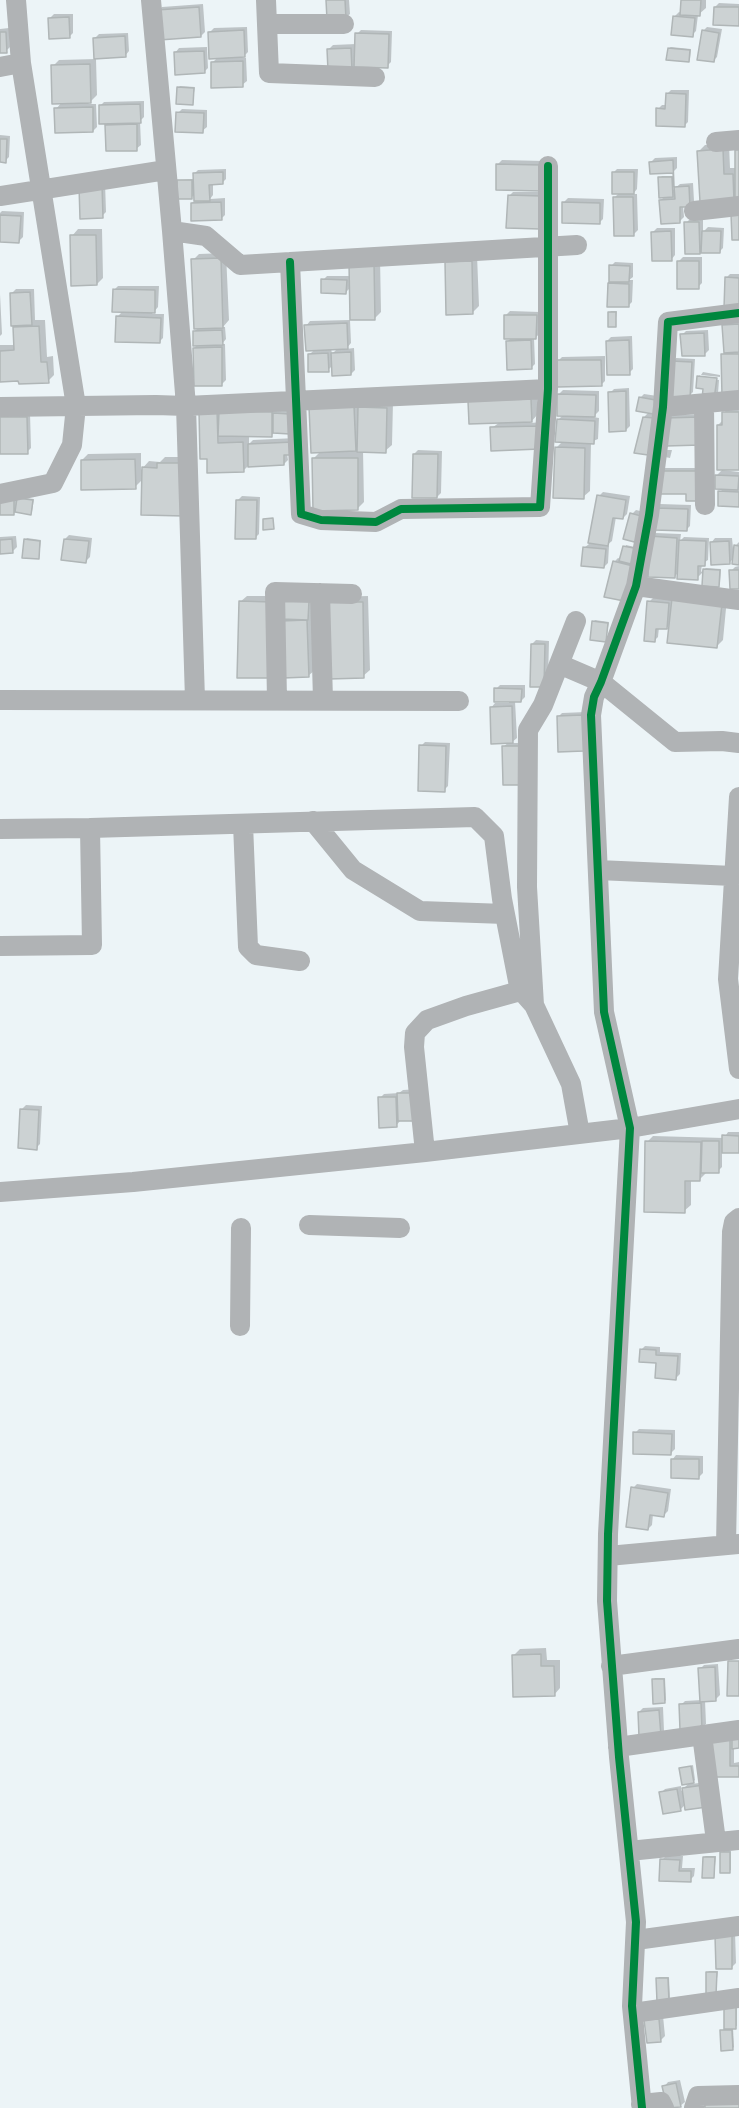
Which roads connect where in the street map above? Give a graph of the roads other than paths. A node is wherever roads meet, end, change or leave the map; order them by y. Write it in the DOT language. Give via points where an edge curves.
graph roads {
  1 [pos="16,0"];
  2 [pos="151,0"];
  3 [pos="266,0"];
  4 [pos="267,24"];
  5 [pos="344,24"];
  6 [pos="21,63"];
  7 [pos="0,67"];
  8 [pos="375,77"];
  9 [pos="739,140"];
  10 [pos="716,142"];
  11 [pos="548,166"];
  12 [pos="166,170"];
  13 [pos="41,190"];
  14 [pos="0,196"];
  15 [pos="739,206"];
  16 [pos="694,211"];
  17 [pos="172,231"];
  18 [pos="577,245"];
  19 [pos="549,247"];
  20 [pos="290,262"];
  21 [pos="739,313"];
  22 [pos="548,389"];
  23 [pos="739,400"];
  24 [pos="297,402"];
  25 [pos="704,403"];
  26 [pos="76,406"];
  27 [pos="186,406"];
  28 [pos="0,407"];
  29 [pos="663,407"];
  30 [pos="0,494"];
  31 [pos="705,505"];
  32 [pos="636,586"];
  33 [pos="320,593"];
  34 [pos="352,594"];
  35 [pos="739,600"];
  36 [pos="576,621"];
  37 [pos="559,664"];
  38 [pos="601,682"];
  39 [pos="0,700"];
  40 [pos="195,700"];
  41 [pos="277,700"];
  42 [pos="323,700"];
  43 [pos="459,701"];
  44 [pos="739,743"];
  45 [pos="739,797"];
  46 [pos="313,821"];
  47 [pos="243,824"];
  48 [pos="90,828"];
  49 [pos="0,829"];
  50 [pos="598,870"];
  51 [pos="733,876"];
  52 [pos="505,914"];
  53 [pos="0,946"];
  54 [pos="300,961"];
  55 [pos="527,998"];
  56 [pos="739,1069"];
  57 [pos="739,1109"];
  58 [pos="630,1128"];
  59 [pos="580,1134"];
  60 [pos="425,1152"];
  61 [pos="0,1192"];
  62 [pos="739,1218"];
  63 [pos="309,1225"];
  64 [pos="241,1228"];
  65 [pos="400,1228"];
  66 [pos="735,1322"];
  67 [pos="240,1326"];
  68 [pos="734,1422"];
  69 [pos="733,1545"];
  70 [pos="608,1556"];
  71 [pos="739,1649"];
  72 [pos="611,1666"];
  73 [pos="739,1730"];
  74 [pos="702,1735"];
  75 [pos="618,1747"];
  76 [pos="739,1839"];
  77 [pos="716,1841"];
  78 [pos="629,1851"];
  79 [pos="739,1926"];
  80 [pos="636,1940"];
  81 [pos="739,1998"];
  82 [pos="633,2013"];
  83 [pos="739,2095"];
  84 [pos="641,2106"];
  85 [pos="664,2108"];
  86 [pos="694,2108"];
  1 -- 6 [label="street"];
  2 -- 12 [label="street"];
  3 -- 4 [label="street"];
  4 -- 5 [label="street"];
  4 -- 8 [label="street" via="269,73"];
  6 -- 7 [label="street"];
  6 -- 13 [label="street"];
  9 -- 10 [label="street"];
  11 -- 19 [label="street"];
  12 -- 13 [label="street"];
  12 -- 17 [label="street"];
  13 -- 14 [label="street"];
  13 -- 26 [label="street"];
  15 -- 16 [label="street"];
  17 -- 20 [label="street" via="206,236 240,265"];
  17 -- 27 [label="street"];
  18 -- 19 [label="street"];
  19 -- 20 [label="street"];
  19 -- 22 [label="street"];
  20 -- 24 [label="street"];
  21 -- 29 [label="street" via="668,322"];
  22 -- 24 [label="street"];
  22 -- 24 [label="street" via="540,507 402,509 376,522 321,520 301,514"];
  23 -- 25 [label="street"];
  24 -- 27 [label="street"];
  25 -- 29 [label="street"];
  25 -- 31 [label="street"];
  26 -- 27 [label="street"];
  26 -- 28 [label="street"];
  26 -- 30 [label="street" via="72,445 53,483"];
  27 -- 40 [label="street"];
  29 -- 32 [label="street" via="650,514"];
  32 -- 35 [label="street"];
  32 -- 38 [label="street"];
  33 -- 34 [label="street"];
  33 -- 41 [label="street" via="275,592"];
  33 -- 42 [label="street"];
  36 -- 37 [label="street"];
  37 -- 38 [label="street"];
  37 -- 55 [label="street" via="528,730"];
  38 -- 44 [label="street" via="675,742"];
  38 -- 50 [label="street" via="591,715"];
  39 -- 40 [label="street"];
  40 -- 41 [label="street"];
  41 -- 42 [label="street"];
  42 -- 43 [label="street"];
  45 -- 51 [label="street"];
  46 -- 47 [label="street"];
  46 -- 52 [label="street" via="353,870 420,911"];
  46 -- 52 [label="street" via="475,817 494,836"];
  47 -- 48 [label="street"];
  47 -- 54 [label="street" via="248,947 256,956"];
  48 -- 49 [label="street"];
  48 -- 53 [label="street" via="92,945"];
  50 -- 51 [label="street"];
  50 -- 58 [label="street" via="604,1011"];
  51 -- 56 [label="street" via="728,979"];
  52 -- 55 [label="street"];
  55 -- 59 [label="street" via="571,1084"];
  55 -- 60 [label="street" via="465,1006 427,1020 415,1034"];
  57 -- 58 [label="street"];
  58 -- 59 [label="street"];
  58 -- 70 [label="street"];
  59 -- 60 [label="street"];
  60 -- 61 [label="street"];
  62 -- 66 [label="street" via="732,1232"];
  63 -- 65 [label="street"];
  64 -- 67 [label="street"];
  66 -- 68 [label="street"];
  68 -- 69 [label="street"];
  69 -- 70 [label="street"];
  70 -- 72 [label="street"];
  71 -- 72 [label="street"];
  72 -- 75 [label="street"];
  73 -- 74 [label="street"];
  74 -- 75 [label="street"];
  74 -- 77 [label="street"];
  75 -- 78 [label="street"];
  76 -- 77 [label="street"];
  77 -- 78 [label="street"];
  78 -- 80 [label="street"];
  79 -- 80 [label="street"];
  80 -- 82 [label="street"];
  81 -- 82 [label="street"];
  82 -- 84 [label="street"];
  83 -- 86 [label="street" via="698,2096"];
  84 -- 85 [label="street" via="661,2102"];
}
